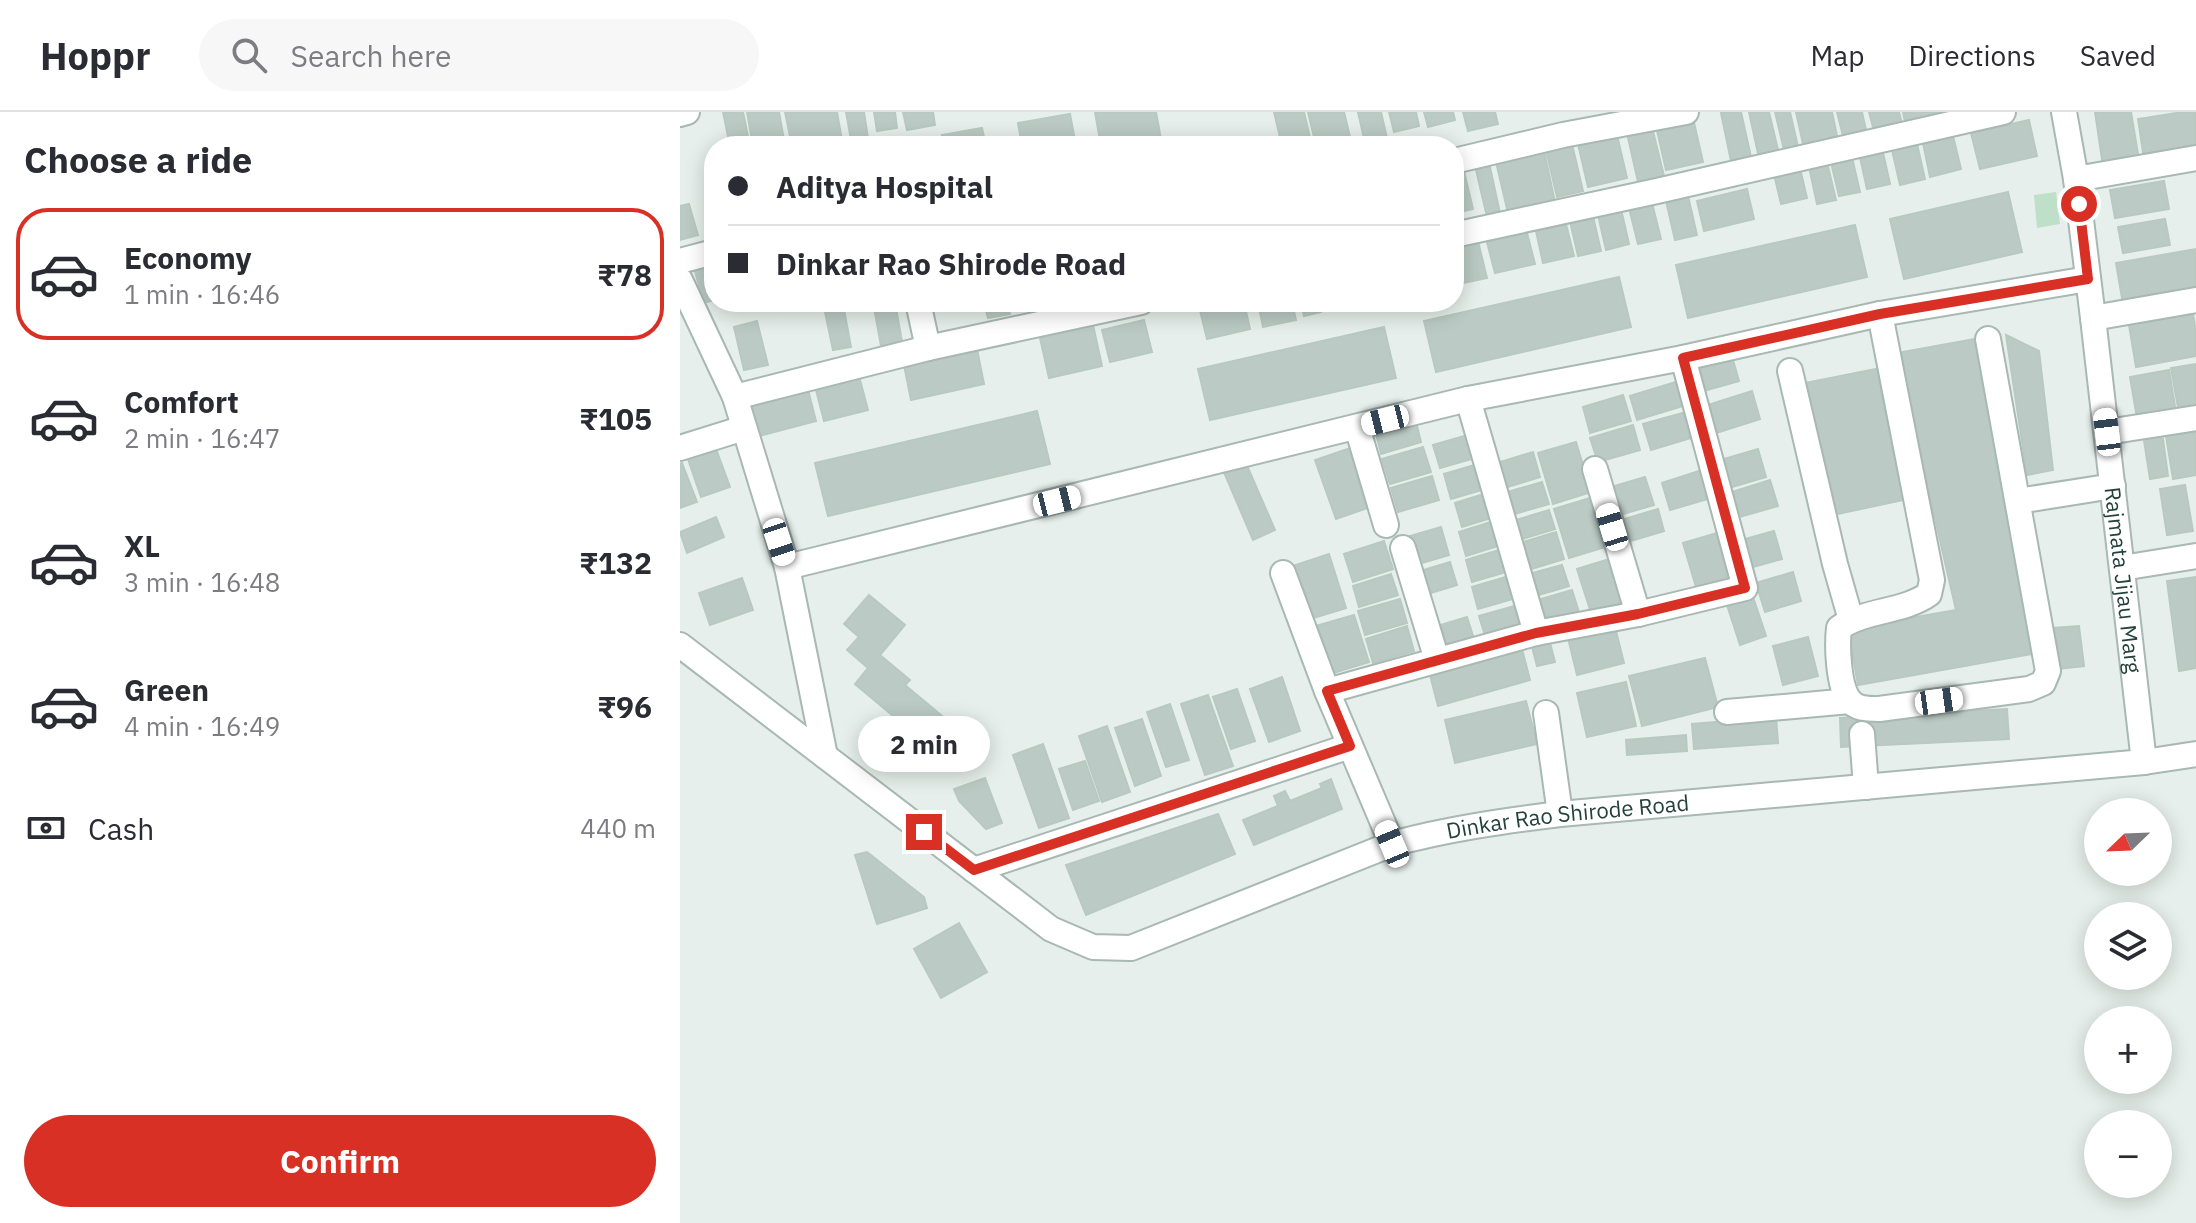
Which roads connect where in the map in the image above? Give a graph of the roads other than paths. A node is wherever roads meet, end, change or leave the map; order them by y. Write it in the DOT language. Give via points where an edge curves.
graph roads {
  1 [pos="687,112"];
  2 [pos="1686,112"];
  3 [pos="2003,112"];
  4 [pos="2064,112"];
  5 [pos="680,114"];
  6 [pos="2196,158"];
  7 [pos="1464,159"];
  8 [pos="2076,179"];
  9 [pos="1464,233"];
  10 [pos="704,255"];
  11 [pos="680,261"];
  12 [pos="2088,279"];
  13 [pos="680,280"];
  14 [pos="2196,300"];
  15 [pos="920,312"];
  16 [pos="1095,312"];
  17 [pos="1880,314"];
  18 [pos="2093,318"];
  19 [pos="1988,339"];
  20 [pos="928,348"];
  21 [pos="1683,358"];
  22 [pos="1790,371"];
  23 [pos="735,397"];
  24 [pos="1468,399"];
  25 [pos="2196,418"];
  26 [pos="1357,427"];
  27 [pos="744,428"];
  28 [pos="2107,432"];
  29 [pos="680,448"];
  30 [pos="1595,469"];
  31 [pos="2113,486"];
  32 [pos="2018,501"];
  33 [pos="1386,525"];
  34 [pos="1403,548"];
  35 [pos="2196,556"];
  36 [pos="787,567"];
  37 [pos="2122,568"];
  38 [pos="1283,573"];
  39 [pos="1638,614"];
  40 [pos="1851,620"];
  41 [pos="1536,633"];
  42 [pos="680,645"];
  43 [pos="1437,660"];
  44 [pos="1327,691"];
  45 [pos="1850,701"];
  46 [pos="1727,712"];
  47 [pos="1546,713"];
  48 [pos="1862,734"];
  49 [pos="1350,746"];
  50 [pos="2196,754"];
  51 [pos="825,756"];
  52 [pos="2144,762"];
  53 [pos="1866,787"];
  54 [pos="1560,814"];
  55 [pos="1392,844"];
  56 [pos="974,870"];
  1 -- 5 [label="street"];
  2 -- 7 [label="street"];
  3 -- 9 [label="street"];
  4 -- 8 [label="street, Rajmata Jijau Marg"];
  6 -- 8 [label="street"];
  8 -- 12 [label="street, Rajmata Jijau Marg"];
  10 -- 11 [label="street"];
  12 -- 17 [label="street"];
  12 -- 18 [label="street, Rajmata Jijau Marg"];
  13 -- 23 [label="street"];
  14 -- 18 [label="street"];
  15 -- 20 [label="street"];
  16 -- 20 [label="street"];
  17 -- 21 [label="street"];
  17 -- 40 [label="street" via="1932,580 1929,594 1917,602"];
  18 -- 28 [label="street, Rajmata Jijau Marg"];
  19 -- 32 [label="street"];
  20 -- 23 [label="street"];
  21 -- 24 [label="street"];
  21 -- 39 [label="street" via="1745,588"];
  22 -- 40 [label="street"];
  23 -- 27 [label="street"];
  24 -- 26 [label="street"];
  24 -- 41 [label="street"];
  25 -- 28 [label="street"];
  26 -- 33 [label="street"];
  26 -- 36 [label="street"];
  27 -- 29 [label="street"];
  27 -- 36 [label="street"];
  28 -- 31 [label="street, Rajmata Jijau Marg"];
  30 -- 39 [label="street"];
  31 -- 32 [label="street"];
  31 -- 37 [label="street, Rajmata Jijau Marg"];
  32 -- 45 [label="street" via="2047,660 2043,683 1879,709 1863,709"];
  34 -- 43 [label="street"];
  35 -- 37 [label="street"];
  36 -- 51 [label="street"];
  37 -- 52 [label="street, Rajmata Jijau Marg"];
  38 -- 44 [label="street"];
  39 -- 41 [label="street"];
  40 -- 45 [label="street" via="1839,628 1837,643"];
  41 -- 43 [label="street"];
  42 -- 51 [label="street, Dinkar Rao Shirode Road"];
  43 -- 44 [label="street"];
  44 -- 49 [label="street"];
  45 -- 46 [label="street"];
  47 -- 54 [label="street"];
  48 -- 53 [label="street"];
  49 -- 55 [label="street"];
  49 -- 56 [label="street"];
  50 -- 52 [label="street, Dinkar Rao Shirode Road"];
  51 -- 56 [label="street, Dinkar Rao Shirode Road"];
  52 -- 53 [label="street, Dinkar Rao Shirode Road"];
  53 -- 54 [label="street, Dinkar Rao Shirode Road"];
  54 -- 55 [label="street, Dinkar Rao Shirode Road" via="1495,821"];
  55 -- 56 [label="street, Dinkar Rao Shirode Road" via="1131,948 1093,947 1051,929"];
}
